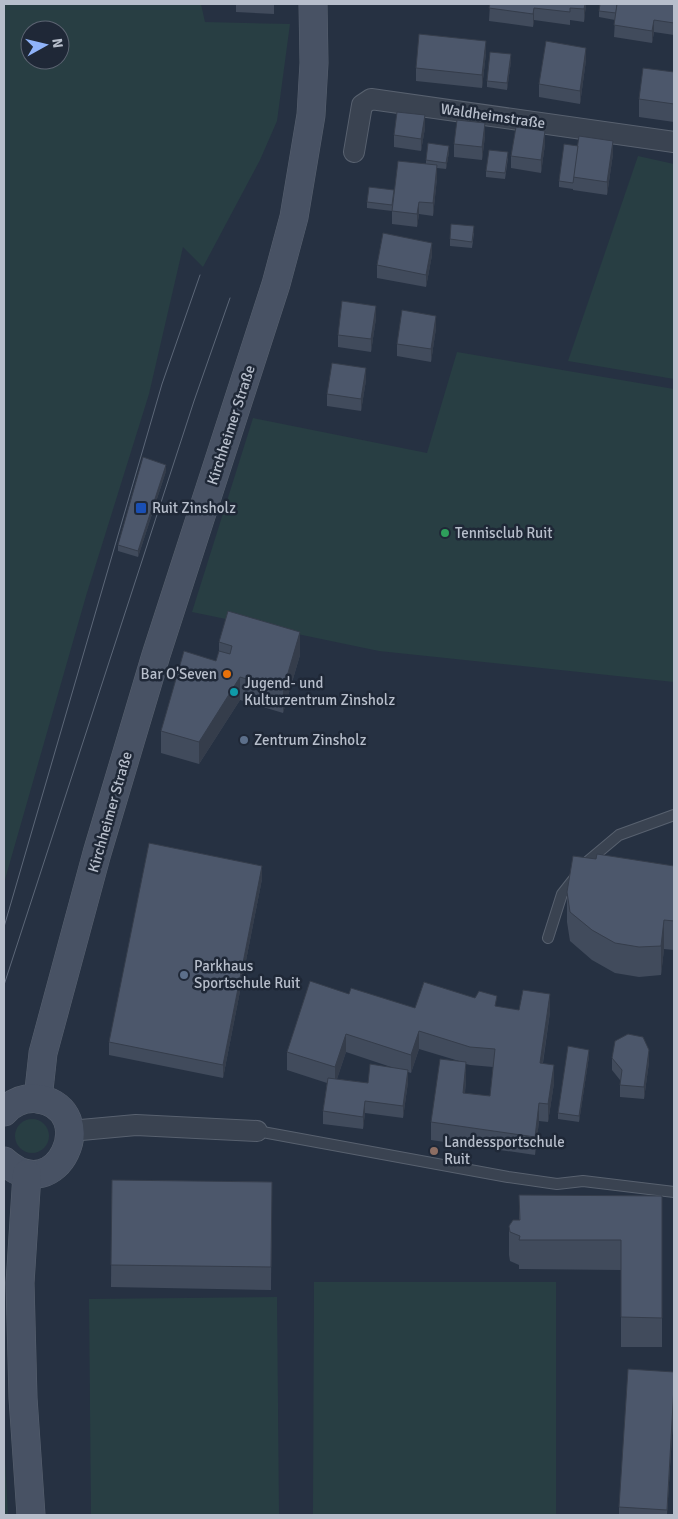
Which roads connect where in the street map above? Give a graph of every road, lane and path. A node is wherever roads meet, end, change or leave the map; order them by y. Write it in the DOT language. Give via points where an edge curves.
graph roads {
  1 [pos="313,4"];
  2 [pos="674,142"];
  3 [pos="354,152"];
  4 [pos="674,815"];
  5 [pos="548,938"];
  6 [pos="38,1099"];
  7 [pos="4,1112"];
  8 [pos="70,1131"];
  9 [pos="257,1131"];
  10 [pos="15,1167"];
  11 [pos="674,1192"];
  12 [pos="31,1515"];
  1 -- 6 [label="main road, Kirchheimer Straße" via="311,115 294,217 276,284 156,655 97,853 43,1053"];
  2 -- 3 [label="street, Waldheimstraße" via="371,99 362,105"];
  4 -- 5 [label="lane" via="619,834 588,861 562,894"];
  6 -- 7 [label="main road" via="19,1101"];
  6 -- 8 [label="main road" via="56,1108"];
  8 -- 9 [label="street" via="136,1125"];
  8 -- 10 [label="main road" via="66,1152 47,1171"];
  9 -- 11 [label="lane" via="508,1177 557,1184 583,1181"];
  10 -- 12 [label="main road" via="23,1398"];
}
